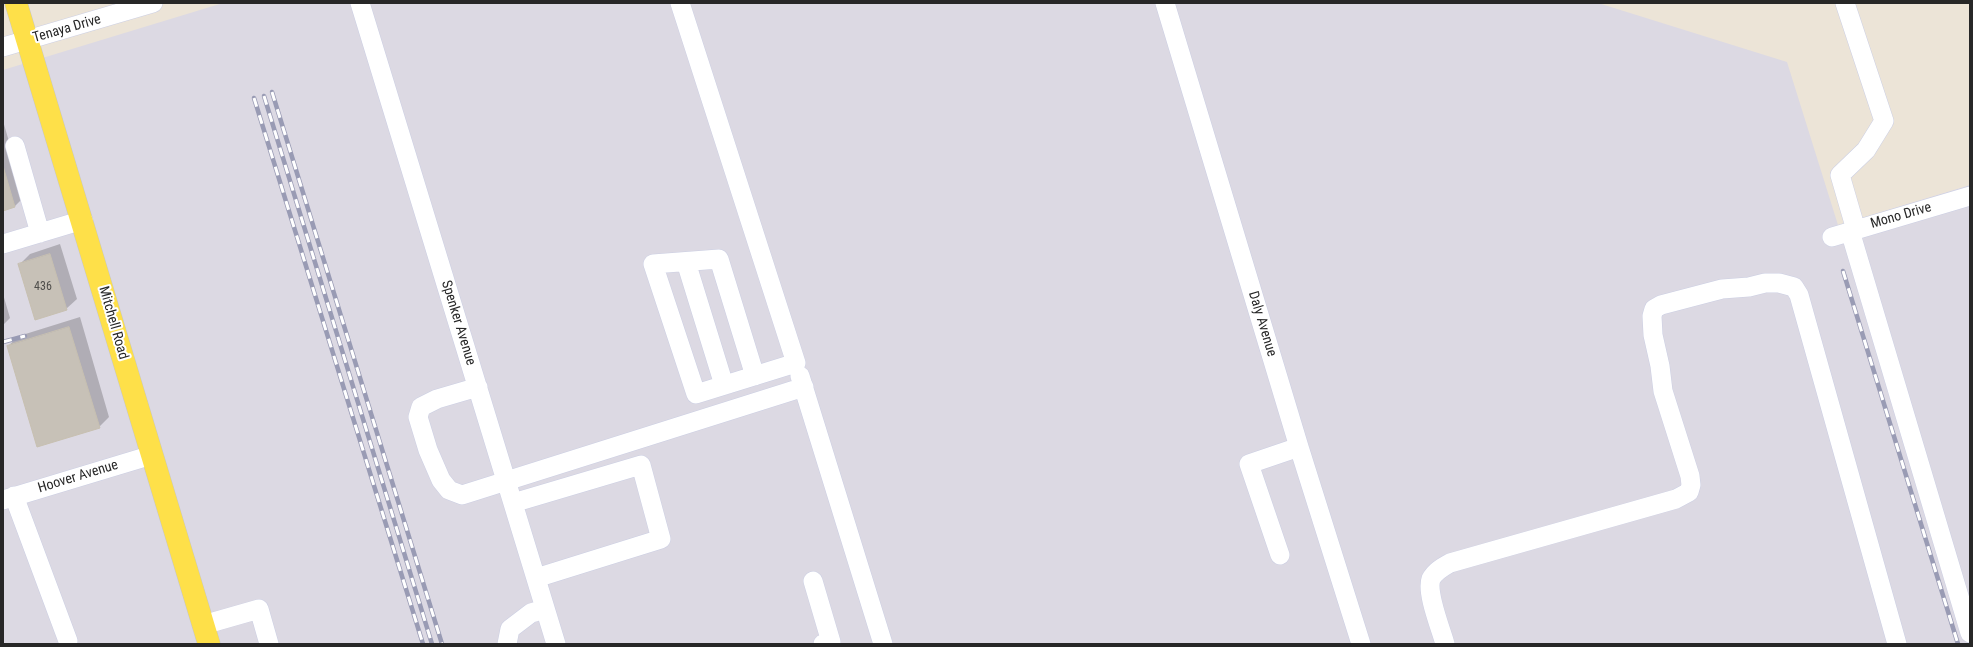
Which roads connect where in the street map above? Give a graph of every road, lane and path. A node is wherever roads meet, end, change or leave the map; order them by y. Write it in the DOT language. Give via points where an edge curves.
graph roads {
  1 [pos="16,3"];
  2 [pos="153,3"];
  3 [pos="360,3"];
  4 [pos="680,3"];
  5 [pos="1164,3"];
  6 [pos="1845,3"];
  7 [pos="29,40"];
  8 [pos="3,47"];
  9 [pos="15,146"];
  10 [pos="1970,196"];
  11 [pos="83,220"];
  12 [pos="1853,231"];
  13 [pos="40,233"];
  14 [pos="1832,237"];
  15 [pos="3,244"];
  16 [pos="686,262"];
  17 [pos="796,363"];
  18 [pos="754,376"];
  19 [pos="724,385"];
  20 [pos="478,387"];
  21 [pos="804,387"];
  22 [pos="633,440"];
  23 [pos="1299,447"];
  24 [pos="152,455"];
  25 [pos="640,465"];
  26 [pos="506,480"];
  27 [pos="9,498"];
  28 [pos="513,503"];
  29 [pos="1280,555"];
  30 [pos="536,578"];
  31 [pos="814,581"];
  32 [pos="545,609"];
  33 [pos="206,634"];
  34 [pos="1970,634"];
  35 [pos="68,641"];
  36 [pos="269,644"];
  37 [pos="507,644"];
  38 [pos="556,644"];
  39 [pos="823,644"];
  40 [pos="882,644"];
  41 [pos="1361,644"];
  42 [pos="1445,644"];
  43 [pos="1897,644"];
  1 -- 7 [label="main road, Mitchell Road"];
  2 -- 7 [label="street, Tenaya Drive"];
  3 -- 20 [label="street, Spenker Avenue"];
  4 -- 17 [label="street"];
  5 -- 23 [label="street, Daly Avenue"];
  6 -- 12 [label="street" via="1884,121 1866,150 1840,175"];
  7 -- 8 [label="street, Tenaya Drive"];
  7 -- 11 [label="main road, Mitchell Road"];
  9 -- 13 [label="street"];
  10 -- 12 [label="street, Mono Drive"];
  11 -- 13 [label="street"];
  11 -- 24 [label="main road, Mitchell Road"];
  12 -- 14 [label="street, Mono Drive"];
  12 -- 34 [label="street"];
  13 -- 15 [label="street"];
  16 -- 18 [label="street" via="719,259"];
  16 -- 19 [label="street"];
  16 -- 19 [label="street" via="653,264 696,394"];
  17 -- 18 [label="street"];
  17 -- 21 [label="street"];
  18 -- 19 [label="street"];
  20 -- 26 [label="street, Spenker Avenue"];
  20 -- 26 [label="street" via="437,399 420,407 418,417 428,450 441,480 449,490 462,495"];
  21 -- 22 [label="street"];
  21 -- 40 [label="street"];
  22 -- 25 [label="street"];
  22 -- 26 [label="street"];
  23 -- 29 [label="street" via="1249,464"];
  23 -- 41 [label="street, Daly Avenue"];
  24 -- 27 [label="street, Hoover Avenue"];
  24 -- 33 [label="main road, Mitchell Road"];
  25 -- 28 [label="street"];
  25 -- 30 [label="street" via="661,539"];
  26 -- 28 [label="street, Spenker Avenue"];
  27 -- 35 [label="street"];
  28 -- 30 [label="street, Spenker Avenue"];
  30 -- 32 [label="street, Spenker Avenue"];
  31 -- 39 [label="street" via="831,642"];
  32 -- 37 [label="street" via="531,613 510,629"];
  32 -- 38 [label="street, Spenker Avenue"];
  33 -- 36 [label="street" via="259,609"];
  42 -- 43 [label="street" via="1430,591 1431,580 1439,569 1450,563 1676,500 1689,492 1690,476 1663,391 1653,335 1654,309 1712,291 1779,283 1794,287 1799,295"];
}
